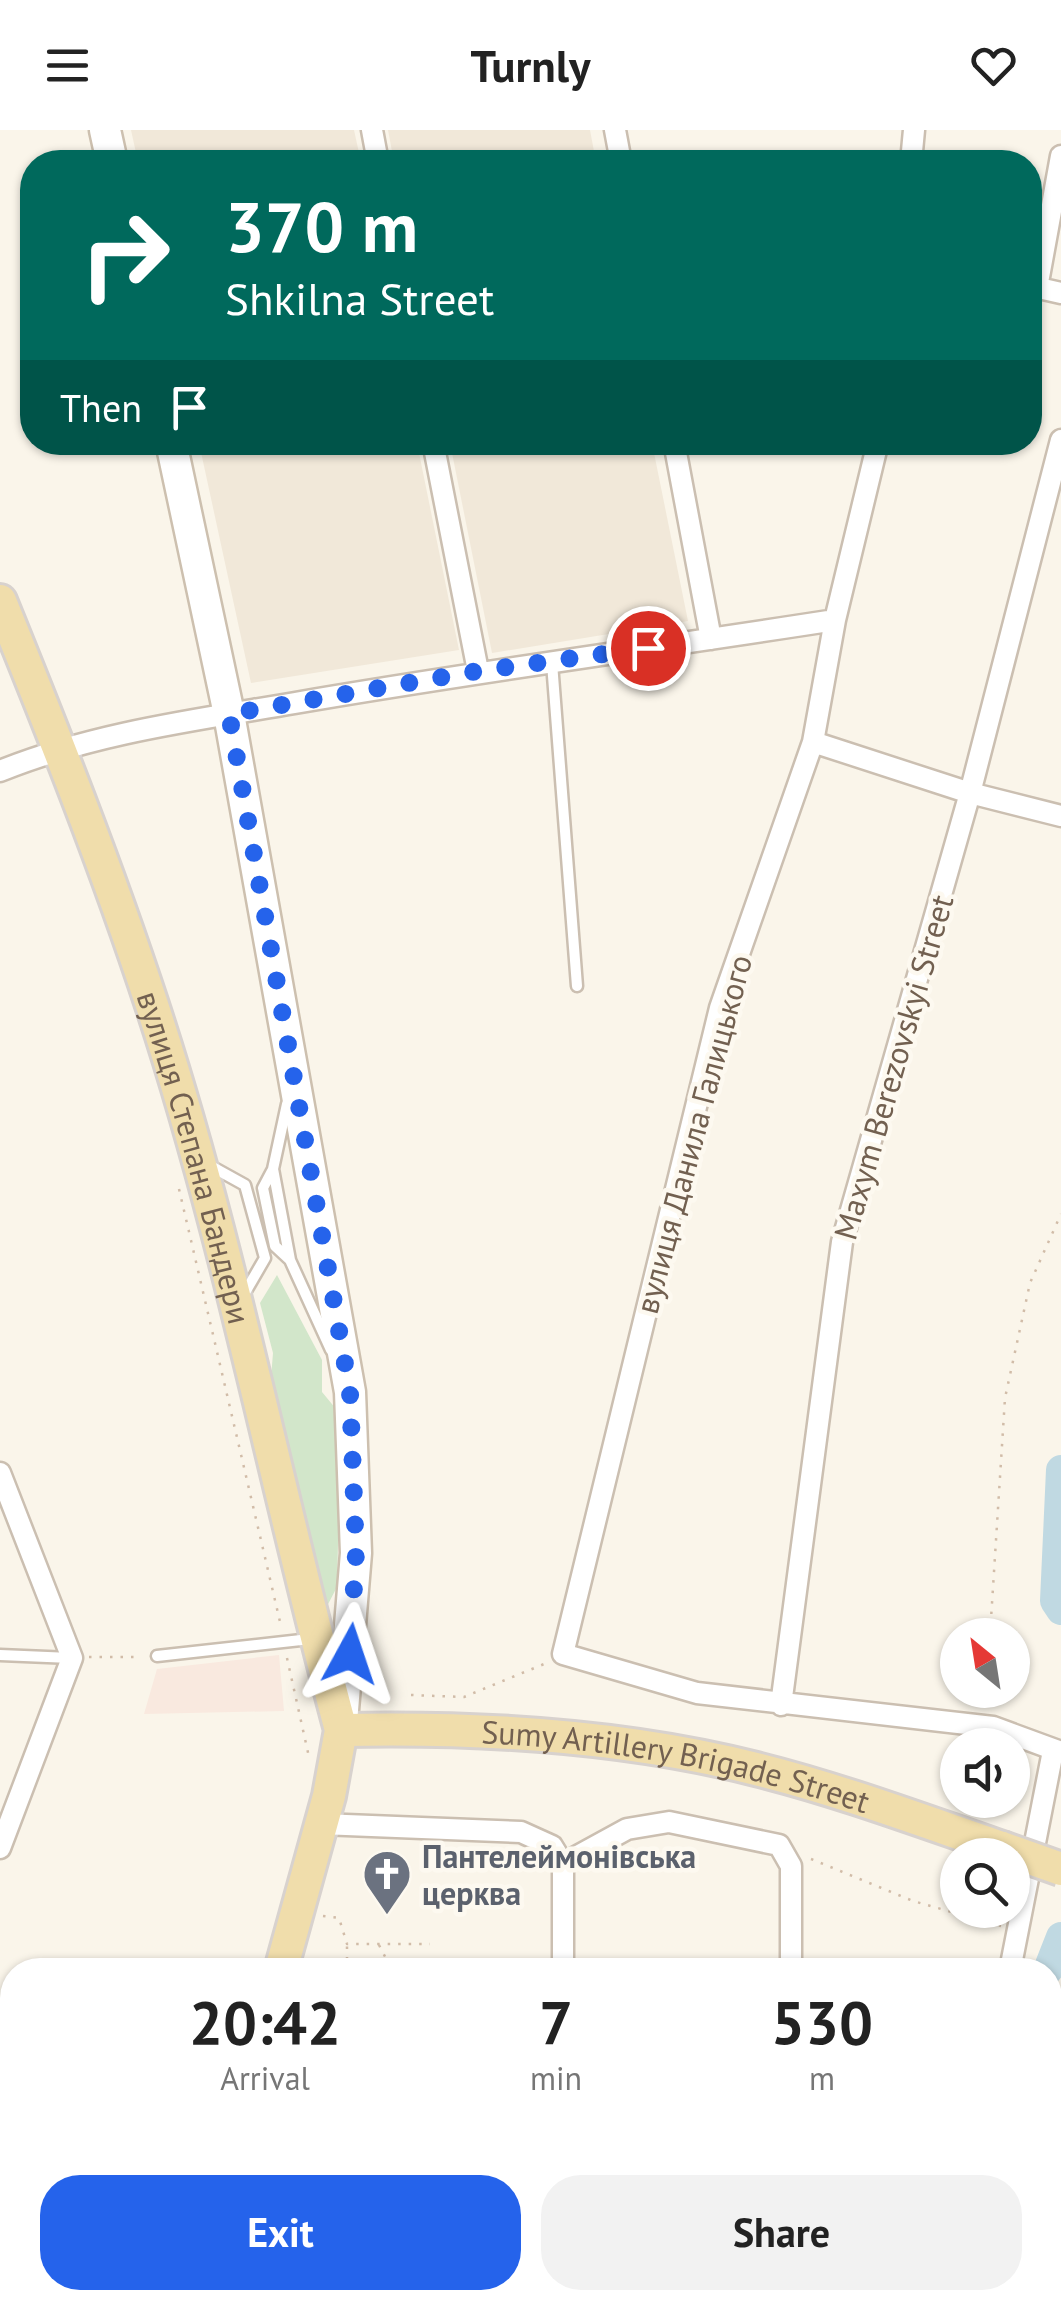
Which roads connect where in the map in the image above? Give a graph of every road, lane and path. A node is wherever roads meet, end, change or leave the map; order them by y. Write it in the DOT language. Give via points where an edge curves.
graph roads {
  1 [pos="1061,156"];
  2 [pos="1042,248"];
  3 [pos="1061,440"];
  4 [pos="174,455"];
  5 [pos="436,455"];
  6 [pos="677,455"];
  7 [pos="875,455"];
  8 [pos="0,601"];
  9 [pos="834,620"];
  10 [pos="712,639"];
  11 [pos="552,662"];
  12 [pos="478,671"];
  13 [pos="229,714"];
  14 [pos="813,742"];
  15 [pos="59,747"];
  16 [pos="0,770"];
  17 [pos="970,792"];
  18 [pos="1061,816"];
  19 [pos="577,986"];
  20 [pos="295,1070"];
  21 [pos="187,1169"];
  22 [pos="1060,1218"];
  23 [pos="235,1310"];
  24 [pos="350,1392"];
  25 [pos="0,1474"];
  26 [pos="354,1616"];
  27 [pos="991,1618"];
  28 [pos="302,1627"];
  29 [pos="282,1642"];
  30 [pos="563,1654"];
  31 [pos="0,1655"];
  32 [pos="157,1656"];
  33 [pos="72,1658"];
  34 [pos="410,1695"];
  35 [pos="781,1705"];
  36 [pos="341,1730"];
  37 [pos="1057,1751"];
  38 [pos="310,1763"];
  39 [pos="4,1821"];
  40 [pos="321,1824"];
  41 [pos="779,1845"];
  42 [pos="0,1848"];
  43 [pos="563,1864"];
  44 [pos="1061,1868"];
  45 [pos="314,1915"];
  46 [pos="1014,1935"];
  47 [pos="347,1944"];
  48 [pos="378,1944"];
  49 [pos="430,1944"];
  50 [pos="284,1958"];
  51 [pos="347,1958"];
  52 [pos="386,1958"];
  53 [pos="563,1958"];
  54 [pos="790,1958"];
  55 [pos="1011,1958"];
  1 -- 2 [label="street"];
  3 -- 17 [label="street, Maxym Berezovskyi Street"];
  4 -- 13 [label="main road"];
  5 -- 12 [label="street"];
  6 -- 10 [label="street"];
  7 -- 9 [label="street, вулиця Данила Галицького"];
  8 -- 15 [label="main road, вулиця Степана Бандери"];
  9 -- 10 [label="street"];
  9 -- 14 [label="street, вулиця Данила Галицького"];
  10 -- 11 [label="street"];
  11 -- 12 [label="street"];
  11 -- 19 [label="lane"];
  12 -- 13 [label="street"];
  13 -- 15 [label="street"];
  13 -- 20 [label="main road"];
  14 -- 17 [label="street"];
  14 -- 30 [label="street, вулиця Данила Галицького" via="720,1008"];
  15 -- 16 [label="street"];
  15 -- 21 [label="main road, вулиця Степана Бандери" via="152,1005"];
  17 -- 18 [label="street"];
  17 -- 35 [label="street, Maxym Berezovskyi Street" via="842,1242"];
  20 -- 24 [label="main road"];
  20 -- 24 [label="lane" via="273,1169 290,1260"];
  21 -- 23 [label="main road, вулиця Степана Бандери"];
  21 -- 23 [label="lane" via="244,1186 265,1258"];
  21 -- 28 [label="path"];
  22 -- 27 [label="path" via="1030,1283 1005,1398"];
  23 -- 28 [label="main road, вулиця Степана Бандери"];
  24 -- 26 [label="main road"];
  25 -- 33 [label="street"];
  26 -- 28 [label="main road" via="339,1632"];
  26 -- 36 [label="main road"];
  28 -- 29 [label="lane"];
  28 -- 36 [label="main road, вулиця Степана Бандери"];
  29 -- 32 [label="lane"];
  29 -- 38 [label="path"];
  30 -- 34 [label="path" via="464,1696"];
  30 -- 35 [label="street" via="697,1693"];
  31 -- 33 [label="lane"];
  32 -- 33 [label="path"];
  33 -- 39 [label="street"];
  35 -- 37 [label="street" via="993,1727"];
  36 -- 40 [label="main road"];
  36 -- 44 [label="main road, Sumy Artillery Brigade Street, bridge" via="603,1741 752,1768"];
  37 -- 46 [label="street"];
  39 -- 42 [label="street"];
  40 -- 43 [label="street" via="521,1832 552,1846"];
  40 -- 50 [label="main road"];
  41 -- 43 [label="street" via="669,1822 627,1829"];
  41 -- 46 [label="path" via="913,1900 990,1920"];
  41 -- 54 [label="street" via="791,1866"];
  43 -- 53 [label="street"];
  45 -- 47 [label="path" via="338,1918"];
  46 -- 55 [label="street"];
  47 -- 48 [label="path"];
  47 -- 51 [label="path"];
  48 -- 49 [label="path"];
  48 -- 52 [label="path"];
}
